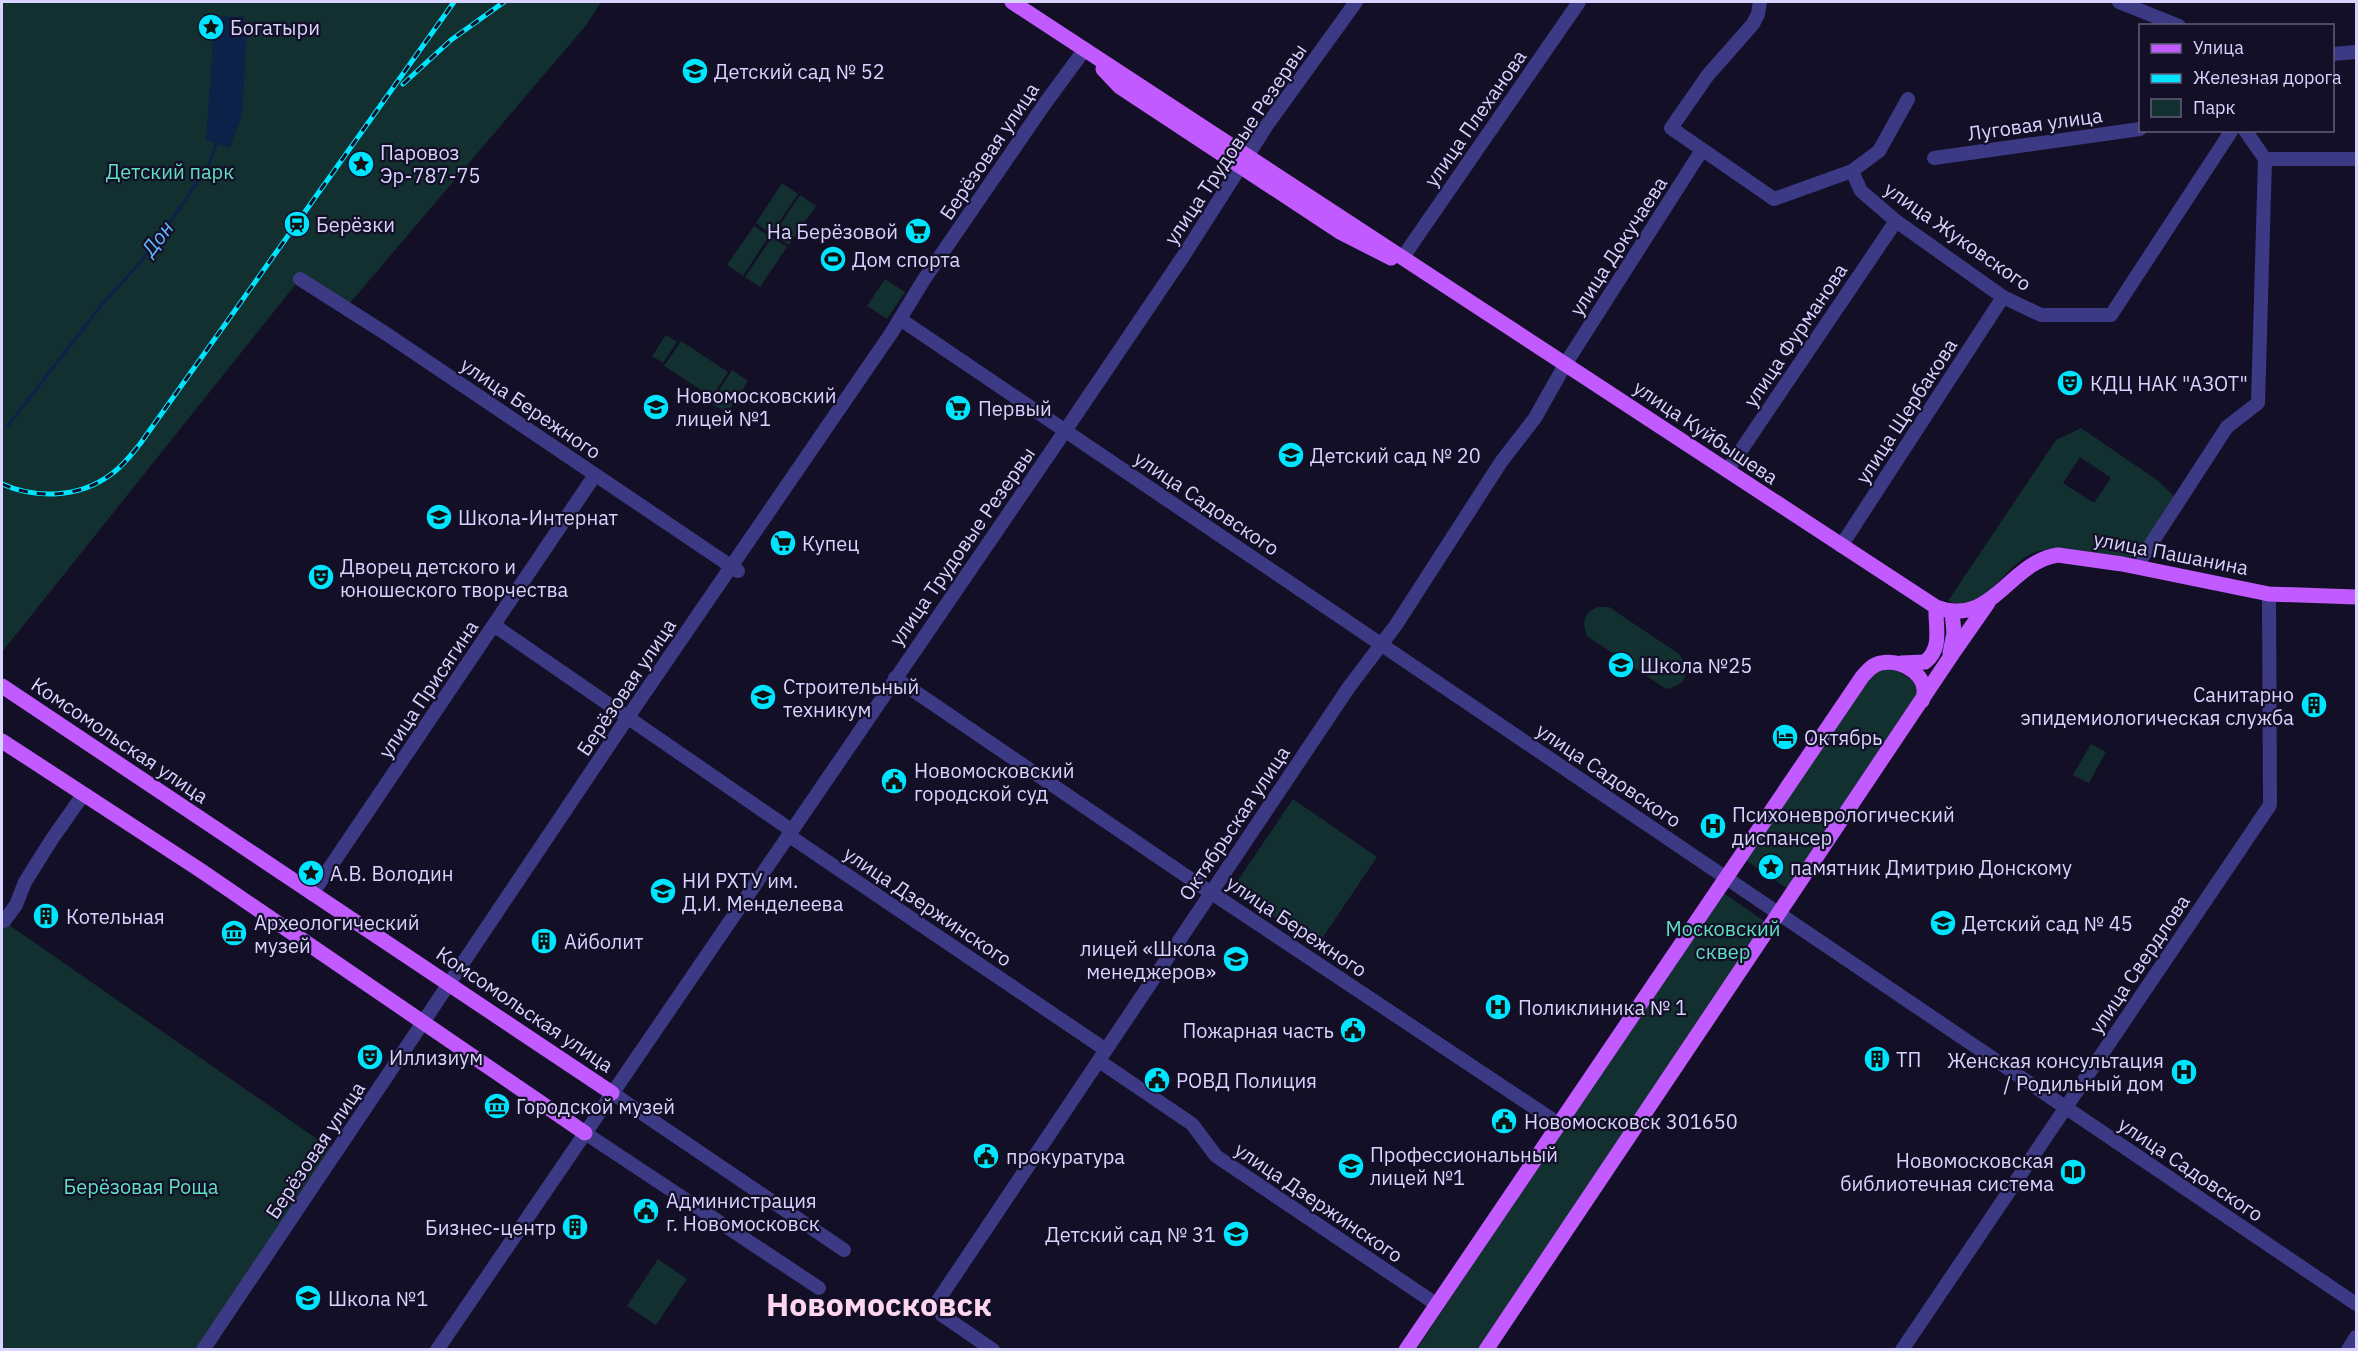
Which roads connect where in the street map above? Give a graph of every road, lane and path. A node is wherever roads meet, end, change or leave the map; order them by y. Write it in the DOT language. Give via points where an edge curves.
graph roads {
  1 [pos="1012,2"];
  2 [pos="1356,2"];
  3 [pos="1579,2"];
  4 [pos="1760,2"];
  5 [pos="2119,2"];
  6 [pos="2174,24"];
  7 [pos="1085,49"];
  8 [pos="2356,52"];
  9 [pos="2334,54"];
  10 [pos="1908,99"];
  11 [pos="2139,129"];
  12 [pos="2231,132"];
  13 [pos="2246,132"];
  14 [pos="1702,150"];
  15 [pos="1934,158"];
  16 [pos="2265,159"];
  17 [pos="2356,159"];
  18 [pos="1243,161"];
  19 [pos="1852,171"];
  20 [pos="1896,221"];
  21 [pos="1403,257"];
  22 [pos="300,279"];
  23 [pos="1442,282"];
  24 [pos="2003,297"];
  25 [pos="900,319"];
  26 [pos="1566,363"];
  27 [pos="1065,431"];
  28 [pos="1727,471"];
  29 [pos="595,475"];
  30 [pos="1841,546"];
  31 [pos="2136,567"];
  32 [pos="735,568"];
  33 [pos="2269,594"];
  34 [pos="2356,597"];
  35 [pos="1992,599"];
  36 [pos="1936,607"];
  37 [pos="1952,611"];
  38 [pos="495,626"];
  39 [pos="1381,644"];
  40 [pos="1948,661"];
  41 [pos="1896,663"];
  42 [pos="895,678"];
  43 [pos="2,688"];
  44 [pos="1922,701"];
  45 [pos="628,717"];
  46 [pos="2,741"];
  47 [pos="83,795"];
  48 [pos="790,832"];
  49 [pos="1725,878"];
  50 [pos="1211,893"];
  51 [pos="312,894"];
  52 [pos="1780,914"];
  53 [pos="2,920"];
  54 [pos="450,984"];
  55 [pos="425,1023"];
  56 [pos="1102,1056"];
  57 [pos="612,1093"];
  58 [pos="2065,1107"];
  59 [pos="1559,1124"];
  60 [pos="585,1133"];
  61 [pos="844,1250"];
  62 [pos="819,1288"];
  63 [pos="1436,1304"];
  64 [pos="2356,1304"];
  65 [pos="2356,1337"];
  66 [pos="1904,1349"];
  67 [pos="203,1350"];
  68 [pos="437,1350"];
  69 [pos="993,1350"];
  70 [pos="1406,1350"];
  71 [pos="1486,1350"];
  72 [pos="2348,1350"];
  1 -- 7 [label="main road"];
  2 -- 18 [label="street, улица Трудовые Резервы"];
  3 -- 21 [label="street, улица Плеханова"];
  4 -- 14 [label="street" via="1754,24 1708,75 1671,128"];
  5 -- 6 [label="street"];
  7 -- 18 [label="main road" via="1120,87"];
  7 -- 25 [label="street, Берёзовая улица"];
  8 -- 9 [label="street"];
  10 -- 19 [label="street" via="1880,151"];
  11 -- 15 [label="street, Луговая улица"];
  12 -- 24 [label="street, улица Жуковского" via="2111,315 2041,315"];
  13 -- 16 [label="street"];
  14 -- 19 [label="street" via="1774,200"];
  14 -- 26 [label="street, улица Докучаева"];
  16 -- 17 [label="street"];
  16 -- 31 [label="street" via="2258,403 2228,427"];
  18 -- 21 [label="main road, улица Куйбышева"];
  18 -- 23 [label="main road" via="1340,232"];
  18 -- 27 [label="street, улица Трудовые Резервы"];
  19 -- 20 [label="street, улица Жуковского" via="1861,191"];
  20 -- 24 [label="street, улица Жуковского"];
  20 -- 28 [label="street, улица Фурманова"];
  21 -- 23 [label="main road, улица Куйбышева"];
  22 -- 29 [label="street, улица Бережного"];
  23 -- 26 [label="main road, улица Куйбышева"];
  24 -- 30 [label="street, улица Щербакова"];
  25 -- 27 [label="street, улица Садовского"];
  25 -- 32 [label="street, Берёзовая улица"];
  26 -- 28 [label="main road, улица Куйбышева"];
  26 -- 39 [label="street, Октябрьская улица" via="1535,418 1501,462"];
  27 -- 39 [label="street, улица Садовского"];
  27 -- 42 [label="street, улица Трудовые Резервы"];
  28 -- 30 [label="main road, улица Куйбышева"];
  29 -- 32 [label="street, улица Бережного"];
  29 -- 38 [label="street, улица Присягина"];
  30 -- 36 [label="main road, улица Куйбышева"];
  31 -- 33 [label="main road, улица Пашанина"];
  31 -- 35 [label="main road, улица Пашанина" via="2069,555 2049,556 2032,564"];
  32 -- 45 [label="street, Берёзовая улица"];
  33 -- 34 [label="main road, улица Пашанина"];
  33 -- 58 [label="street, улица Свердлова" via="2270,805"];
  35 -- 37 [label="main road, улица Куйбышева" via="1972,609"];
  35 -- 40 [label="main road"];
  36 -- 37 [label="main road, улица Куйбышева"];
  36 -- 41 [label="main road" via="1934,653 1925,662"];
  37 -- 40 [label="main road" via="1954,633"];
  38 -- 45 [label="street, улица Дзержинского"];
  38 -- 51 [label="street, улица Присягина"];
  39 -- 49 [label="street, улица Садовского"];
  39 -- 50 [label="street, Октябрьская улица" via="1348,687"];
  40 -- 44 [label="main road"];
  41 -- 44 [label="main road" via="1921,679 1926,693"];
  41 -- 49 [label="main road" via="1881,663 1862,677"];
  42 -- 48 [label="street, улица Трудовые Резервы"];
  42 -- 50 [label="street, улица Бережного"];
  43 -- 51 [label="main road, Комсомольская улица"];
  44 -- 52 [label="main road"];
  45 -- 48 [label="street, улица Дзержинского"];
  45 -- 54 [label="street, Берёзовая улица"];
  46 -- 47 [label="main road"];
  47 -- 53 [label="street" via="25,882 16,905"];
  47 -- 55 [label="main road"];
  48 -- 56 [label="street, улица Дзержинского"];
  48 -- 57 [label="street, улица Трудовые Резервы"];
  49 -- 52 [label="street, улица Садовского"];
  49 -- 59 [label="main road"];
  50 -- 56 [label="street, Октябрьская улица"];
  50 -- 59 [label="street, улица Бережного"];
  51 -- 54 [label="main road, Комсомольская улица"];
  52 -- 58 [label="street, улица Садовского"];
  52 -- 71 [label="main road"];
  54 -- 55 [label="street, Берёзовая улица"];
  54 -- 57 [label="main road, Комсомольская улица"];
  55 -- 60 [label="main road"];
  55 -- 67 [label="street, Берёзовая улица"];
  56 -- 63 [label="street, улица Дзержинского" via="1192,1124 1216,1156"];
  56 -- 69 [label="street, Октябрьская улица" via="938,1310"];
  57 -- 60 [label="street, улица Трудовые Резервы"];
  57 -- 61 [label="street, Комсомольская улица"];
  58 -- 64 [label="street, улица Садовского"];
  58 -- 66 [label="street, улица Свердлова"];
  59 -- 63 [label="main road"];
  60 -- 62 [label="street"];
  60 -- 68 [label="street, улица Трудовые Резервы"];
  63 -- 70 [label="main road"];
  65 -- 72 [label="street"];
}
